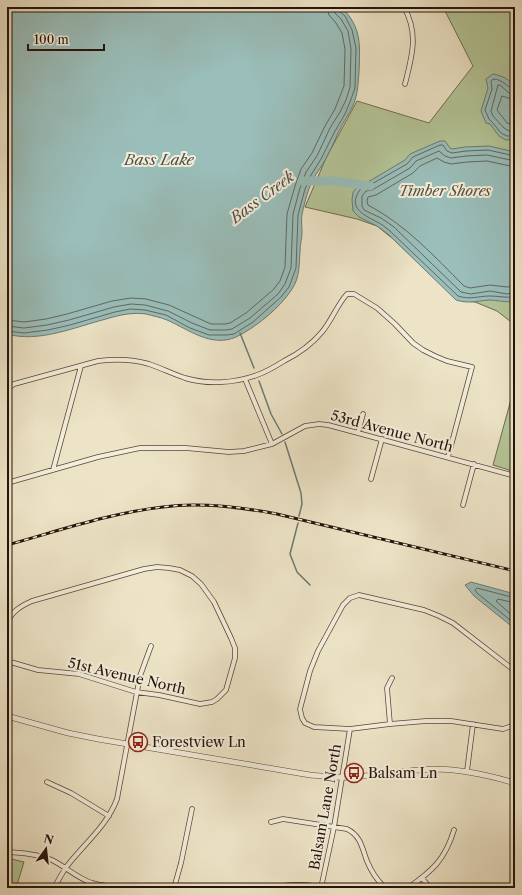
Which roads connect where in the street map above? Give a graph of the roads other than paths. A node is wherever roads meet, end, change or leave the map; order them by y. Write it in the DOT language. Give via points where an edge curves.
graph roads {
  1 [pos="404,7"];
  2 [pos="405,84"];
  3 [pos="81,366"];
  4 [pos="245,378"];
  5 [pos="7,390"];
  6 [pos="363,414"];
  7 [pos="358,433"];
  8 [pos="382,439"];
  9 [pos="272,444"];
  10 [pos="448,457"];
  11 [pos="474,464"];
  12 [pos="53,470"];
  13 [pos="515,476"];
  14 [pos="371,479"];
  15 [pos="7,482"];
  16 [pos="463,505"];
  17 [pos="7,623"];
  18 [pos="151,646"];
  19 [pos="7,661"];
  20 [pos="515,671"];
  21 [pos="392,678"];
  22 [pos="136,692"];
  23 [pos="7,716"];
  24 [pos="515,722"];
  25 [pos="390,724"];
  26 [pos="473,724"];
  27 [pos="350,729"];
  28 [pos="128,744"];
  29 [pos="467,771"];
  30 [pos="342,777"];
  31 [pos="47,782"];
  32 [pos="515,783"];
  33 [pos="192,809"];
  34 [pos="109,816"];
  35 [pos="271,822"];
  36 [pos="334,827"];
  37 [pos="454,830"];
  38 [pos="7,852"];
  39 [pos="66,868"];
  40 [pos="422,878"];
  41 [pos="54,888"];
  42 [pos="143,888"];
  43 [pos="174,888"];
  44 [pos="275,888"];
  45 [pos="321,888"];
  46 [pos="385,888"];
  47 [pos="408,888"];
  48 [pos="430,888"];
  1 -- 2 [label="street" via="410,19 414,43"];
  3 -- 4 [label="street" via="98,361 124,359 149,364 178,376 199,381 214,383"];
  3 -- 5 [label="street" via="14,384"];
  3 -- 12 [label="street"];
  4 -- 9 [label="street"];
  4 -- 10 [label="street" via="258,375 306,347 322,332 347,294 354,294 377,308 423,350 447,361 472,367"];
  6 -- 7 [label="street"];
  7 -- 8 [label="street, 53rd Avenue North"];
  7 -- 9 [label="street, 53rd Avenue North" via="328,425 312,424"];
  8 -- 10 [label="street, 53rd Avenue North"];
  8 -- 14 [label="street"];
  9 -- 12 [label="street, 53rd Avenue North" via="229,452 186,448 140,448"];
  10 -- 11 [label="street, 53rd Avenue North"];
  11 -- 13 [label="street, 53rd Avenue North"];
  11 -- 16 [label="street"];
  12 -- 15 [label="street, 53rd Avenue North"];
  17 -- 22 [label="street, 51st Avenue North" via="15,610 32,601 144,569 168,568 192,576 214,602 234,648 235,658 226,690 212,702 200,704"];
  18 -- 22 [label="street"];
  19 -- 22 [label="street, 51st Avenue North" via="38,670 79,674"];
  20 -- 27 [label="street" via="453,623 424,610 359,595 350,598 343,605 318,651 300,709 305,723 314,727"];
  21 -- 25 [label="street" via="387,688"];
  22 -- 28 [label="street"];
  23 -- 28 [label="street" via="68,733"];
  24 -- 26 [label="street" via="503,729"];
  25 -- 26 [label="street" via="450,721"];
  25 -- 27 [label="street"];
  26 -- 29 [label="street"];
  27 -- 30 [label="street, Balsam Lane North"];
  28 -- 30 [label="street" via="310,775"];
  28 -- 34 [label="street" via="118,799"];
  29 -- 30 [label="street" via="432,769"];
  29 -- 32 [label="street"];
  30 -- 36 [label="street, Balsam Lane North"];
  31 -- 34 [label="street" via="71,792"];
  33 -- 43 [label="street"];
  34 -- 39 [label="street"];
  35 -- 36 [label="street" via="283,819"];
  36 -- 45 [label="street, Balsam Lane North"];
  36 -- 46 [label="street" via="347,829 360,839 371,871"];
  37 -- 40 [label="street" via="447,851"];
  38 -- 39 [label="street" via="45,857"];
  39 -- 41 [label="street"];
  39 -- 42 [label="street" via="81,879 92,883"];
  40 -- 47 [label="street"];
  40 -- 48 [label="street"];
  44 -- 45 [label="street" via="291,884"];
}
